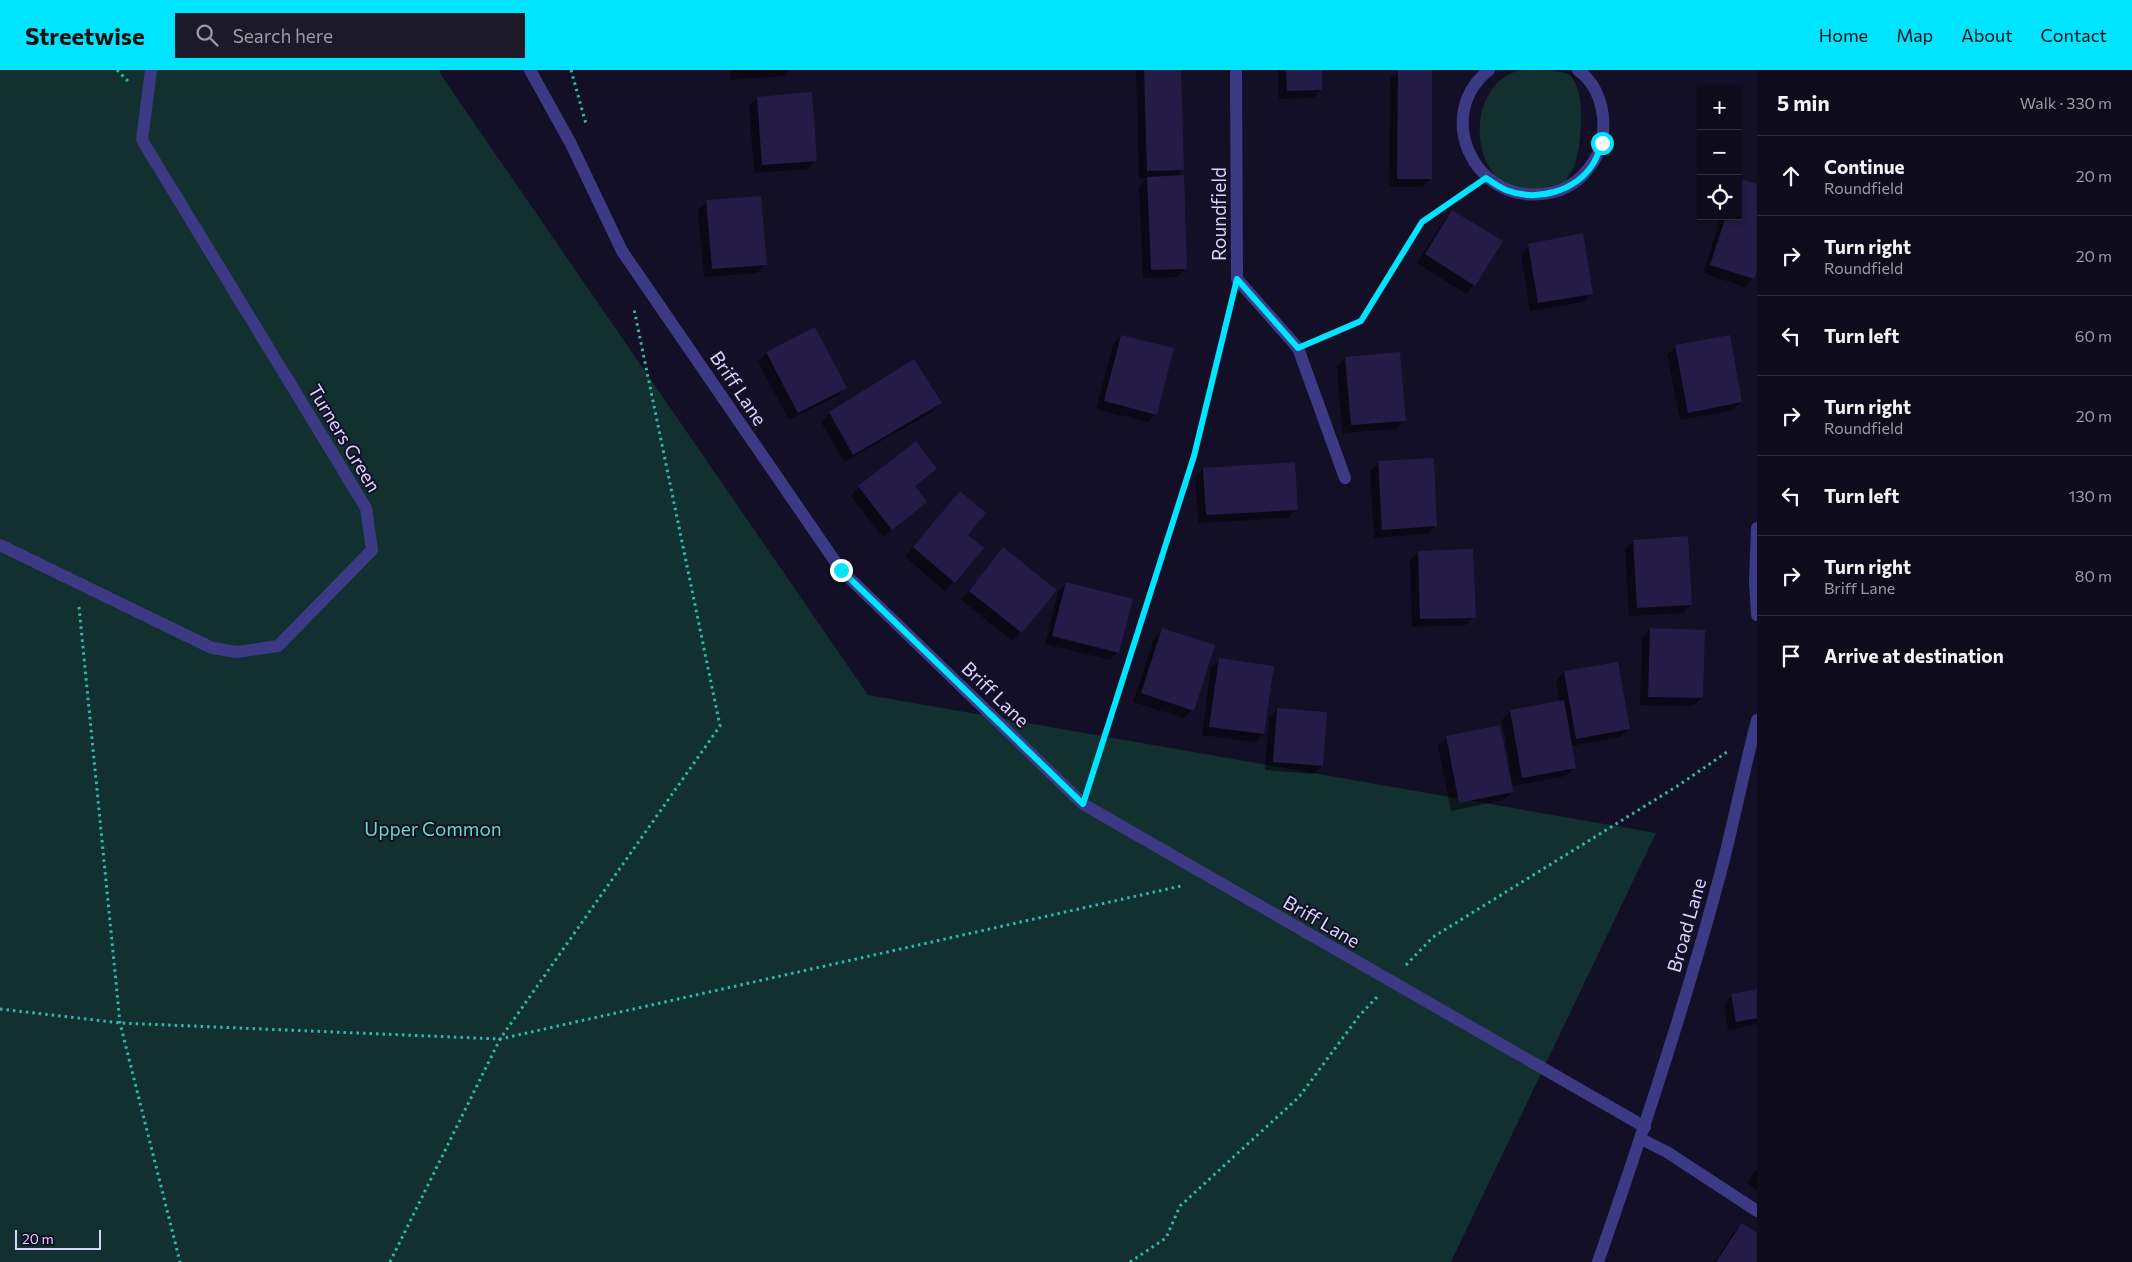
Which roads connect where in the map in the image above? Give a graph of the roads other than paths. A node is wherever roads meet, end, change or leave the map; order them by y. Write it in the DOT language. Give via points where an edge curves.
graph roads {
  1 [pos="151,70"];
  2 [pos="530,70"];
  3 [pos="1236,70"];
  4 [pos="1489,70"];
  5 [pos="1578,70"];
  6 [pos="1345,478"];
  7 [pos="1757,528"];
  8 [pos="0,545"];
  9 [pos="1757,615"];
  10 [pos="1757,720"];
  11 [pos="1643,1133"];
  12 [pos="1757,1211"];
  13 [pos="1598,1262"];
  1 -- 8 [label="street, Turners Green" via="142,140 366,508 372,550 278,646 237,652 212,648"];
  2 -- 11 [label="street, Briff Lane" via="571,144 622,251 841,570 1083,804"];
  3 -- 6 [label="street, Roundfield" via="1237,279 1298,348"];
  4 -- 5 [label="street" via="1469,95 1463,117 1464,139 1472,160 1486,178 1505,190 1528,196 1553,193 1575,183 1592,165 1602,143 1604,118 1598,95"];
  7 -- 9 [label="street"];
  10 -- 11 [label="street, Broad Lane" via="1721,871"];
  11 -- 12 [label="street, Briff Lane"];
  11 -- 13 [label="street, Broad Lane"];
}
